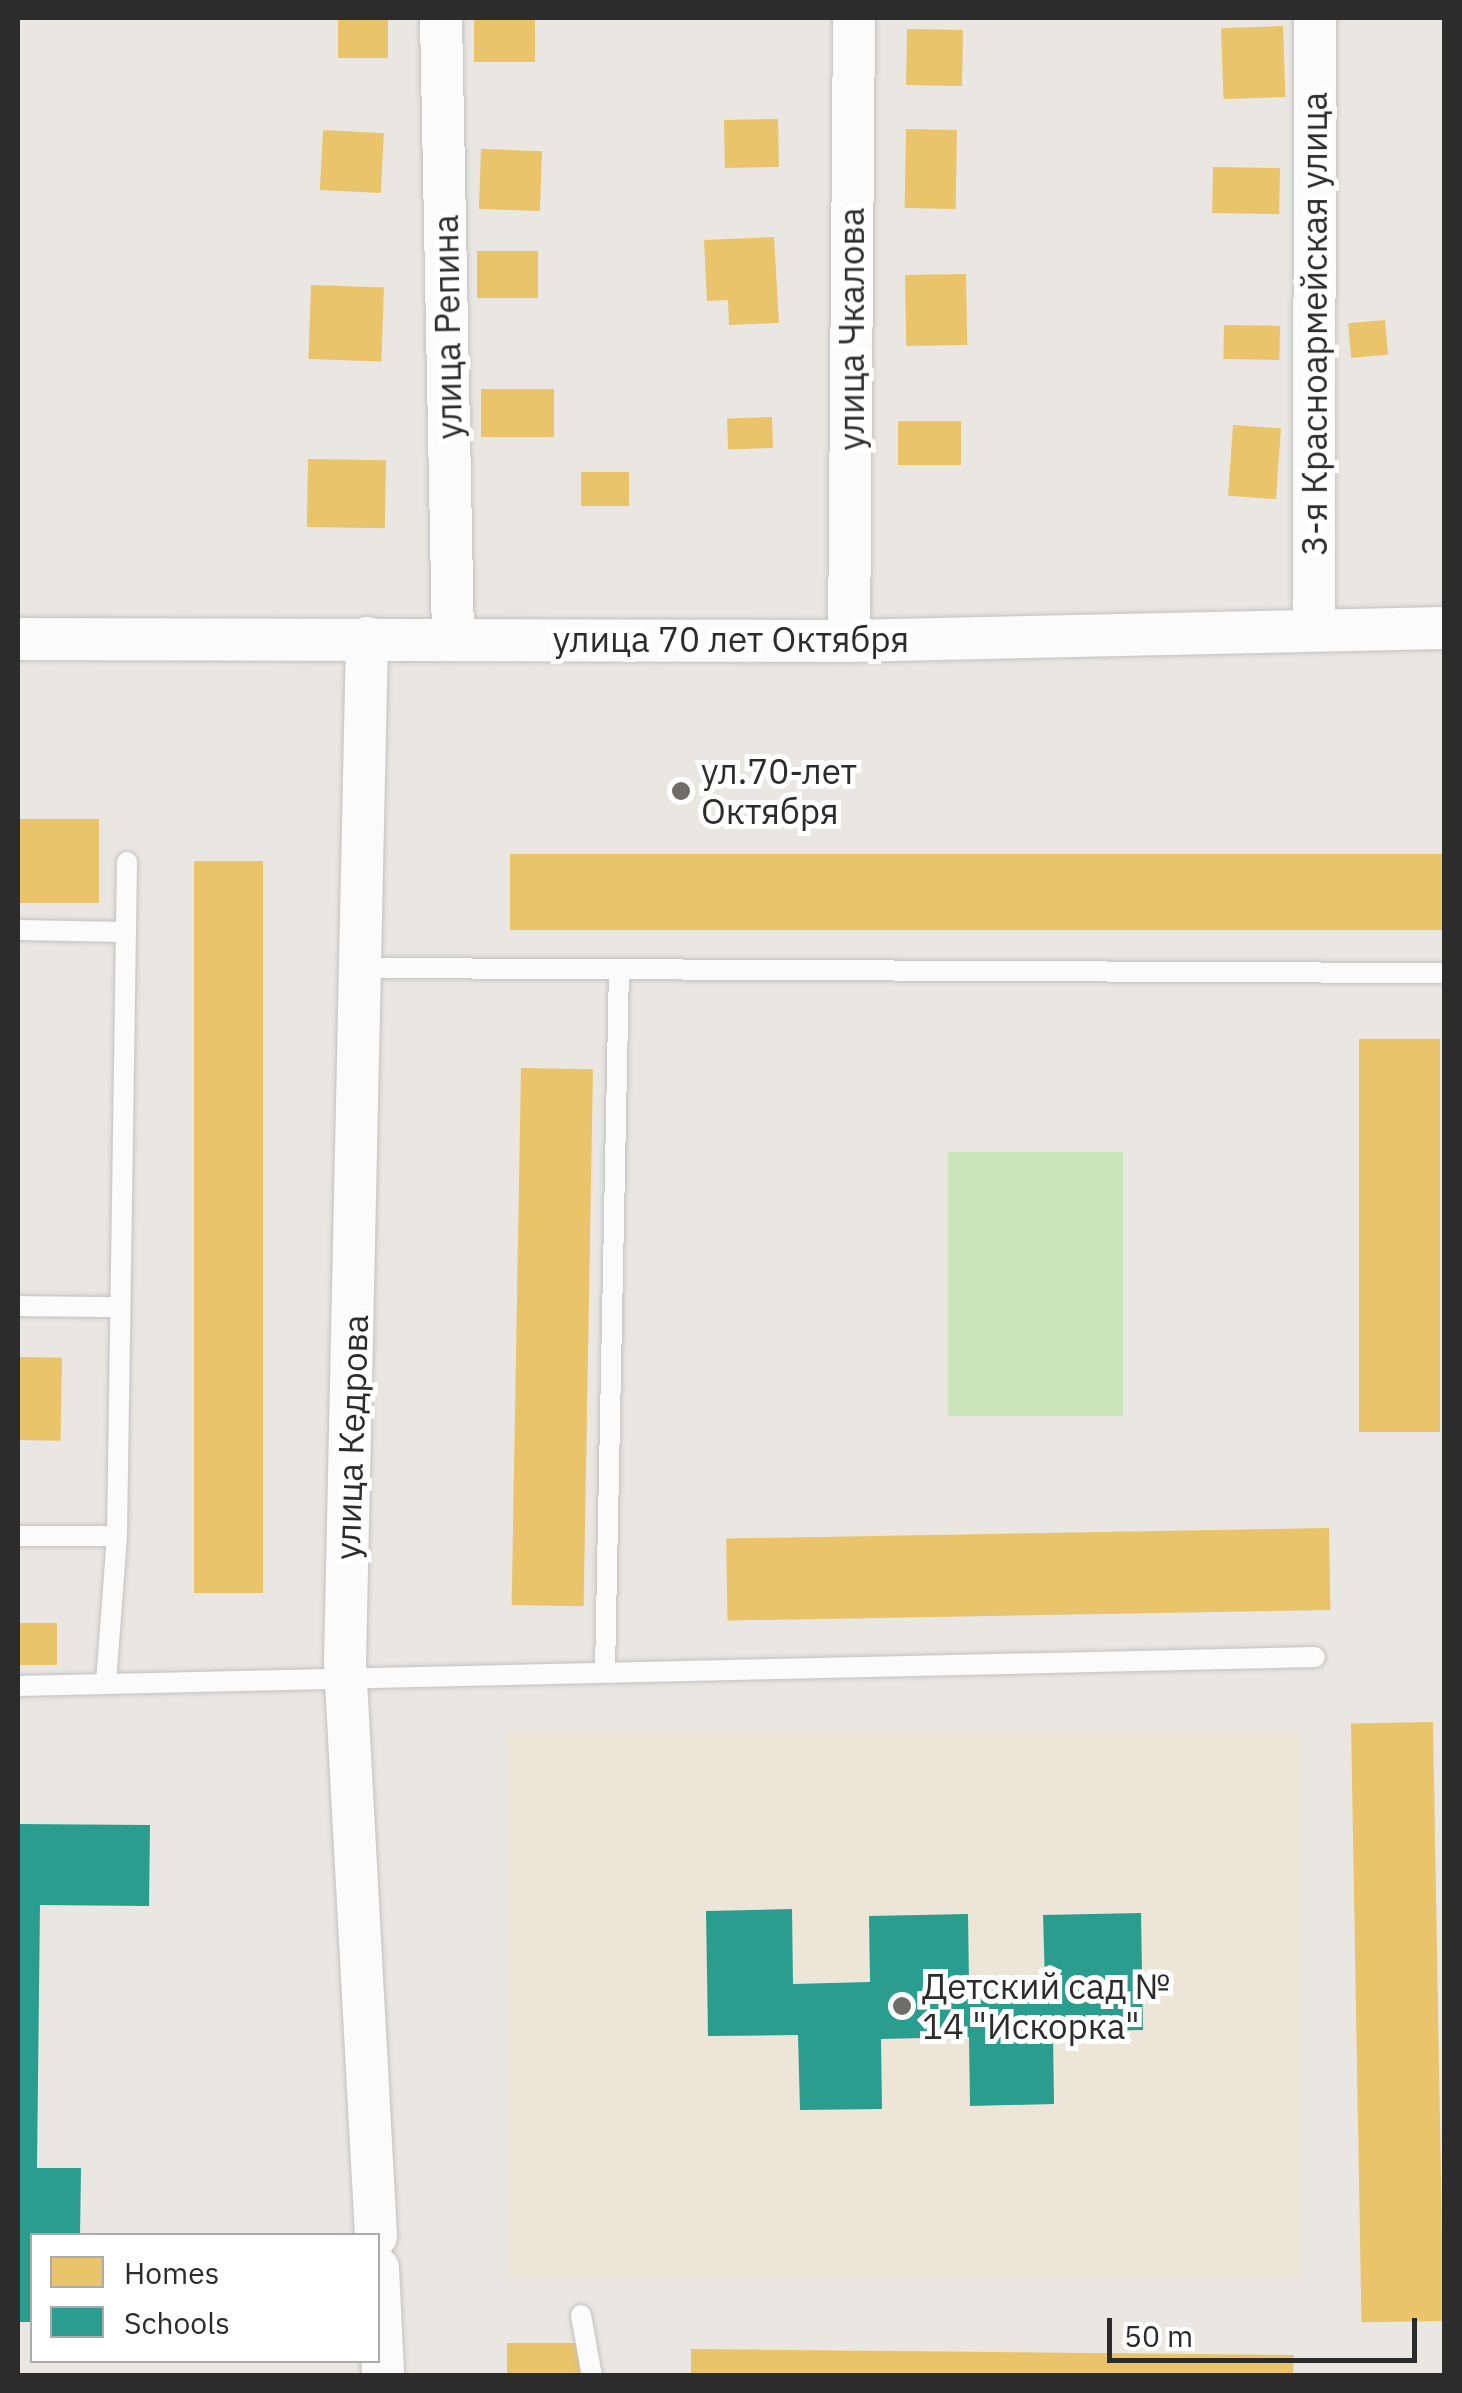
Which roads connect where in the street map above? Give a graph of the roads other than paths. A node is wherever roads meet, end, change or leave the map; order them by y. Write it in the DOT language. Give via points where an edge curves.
graph roads {
  1 [pos="441,18"];
  2 [pos="854,18"];
  3 [pos="1315,18"];
  4 [pos="1444,628"];
  5 [pos="1314,630"];
  6 [pos="452,637"];
  7 [pos="367,638"];
  8 [pos="18,639"];
  9 [pos="849,641"];
  10 [pos="127,862"];
  11 [pos="18,930"];
  12 [pos="126,932"];
  13 [pos="363,968"];
  14 [pos="619,970"];
  15 [pos="1444,972"];
  16 [pos="18,1306"];
  17 [pos="120,1307"];
  18 [pos="18,1536"];
  19 [pos="117,1536"];
  20 [pos="1315,1658"];
  21 [pos="605,1671"];
  22 [pos="346,1675"];
  23 [pos="106,1684"];
  24 [pos="18,1686"];
  25 [pos="376,2233"];
  26 [pos="380,2311"];
  27 [pos="581,2314"];
  28 [pos="383,2376"];
  29 [pos="592,2376"];
  1 -- 6 [label="street, улица Репина"];
  2 -- 9 [label="street, улица Чкалова"];
  3 -- 5 [label="street, 3-я Красноармейская улица"];
  4 -- 5 [label="street, улица 70 лет Октября"];
  5 -- 9 [label="street, улица 70 лет Октября"];
  6 -- 7 [label="street, улица 70 лет Октября"];
  6 -- 9 [label="street, улица 70 лет Октября"];
  7 -- 8 [label="street, улица 70 лет Октября"];
  7 -- 13 [label="street, улица Кедрова"];
  10 -- 12 [label="lane"];
  11 -- 12 [label="lane"];
  12 -- 17 [label="lane"];
  13 -- 14 [label="lane"];
  13 -- 22 [label="street, улица Кедрова"];
  14 -- 15 [label="lane"];
  14 -- 21 [label="lane"];
  16 -- 17 [label="lane"];
  17 -- 19 [label="lane"];
  18 -- 19 [label="lane"];
  19 -- 23 [label="lane"];
  20 -- 21 [label="lane"];
  21 -- 22 [label="lane"];
  22 -- 23 [label="lane"];
  22 -- 25 [label="street, улица Кедрова"];
  23 -- 24 [label="lane"];
  26 -- 28 [label="street"];
  27 -- 29 [label="lane"];
}
